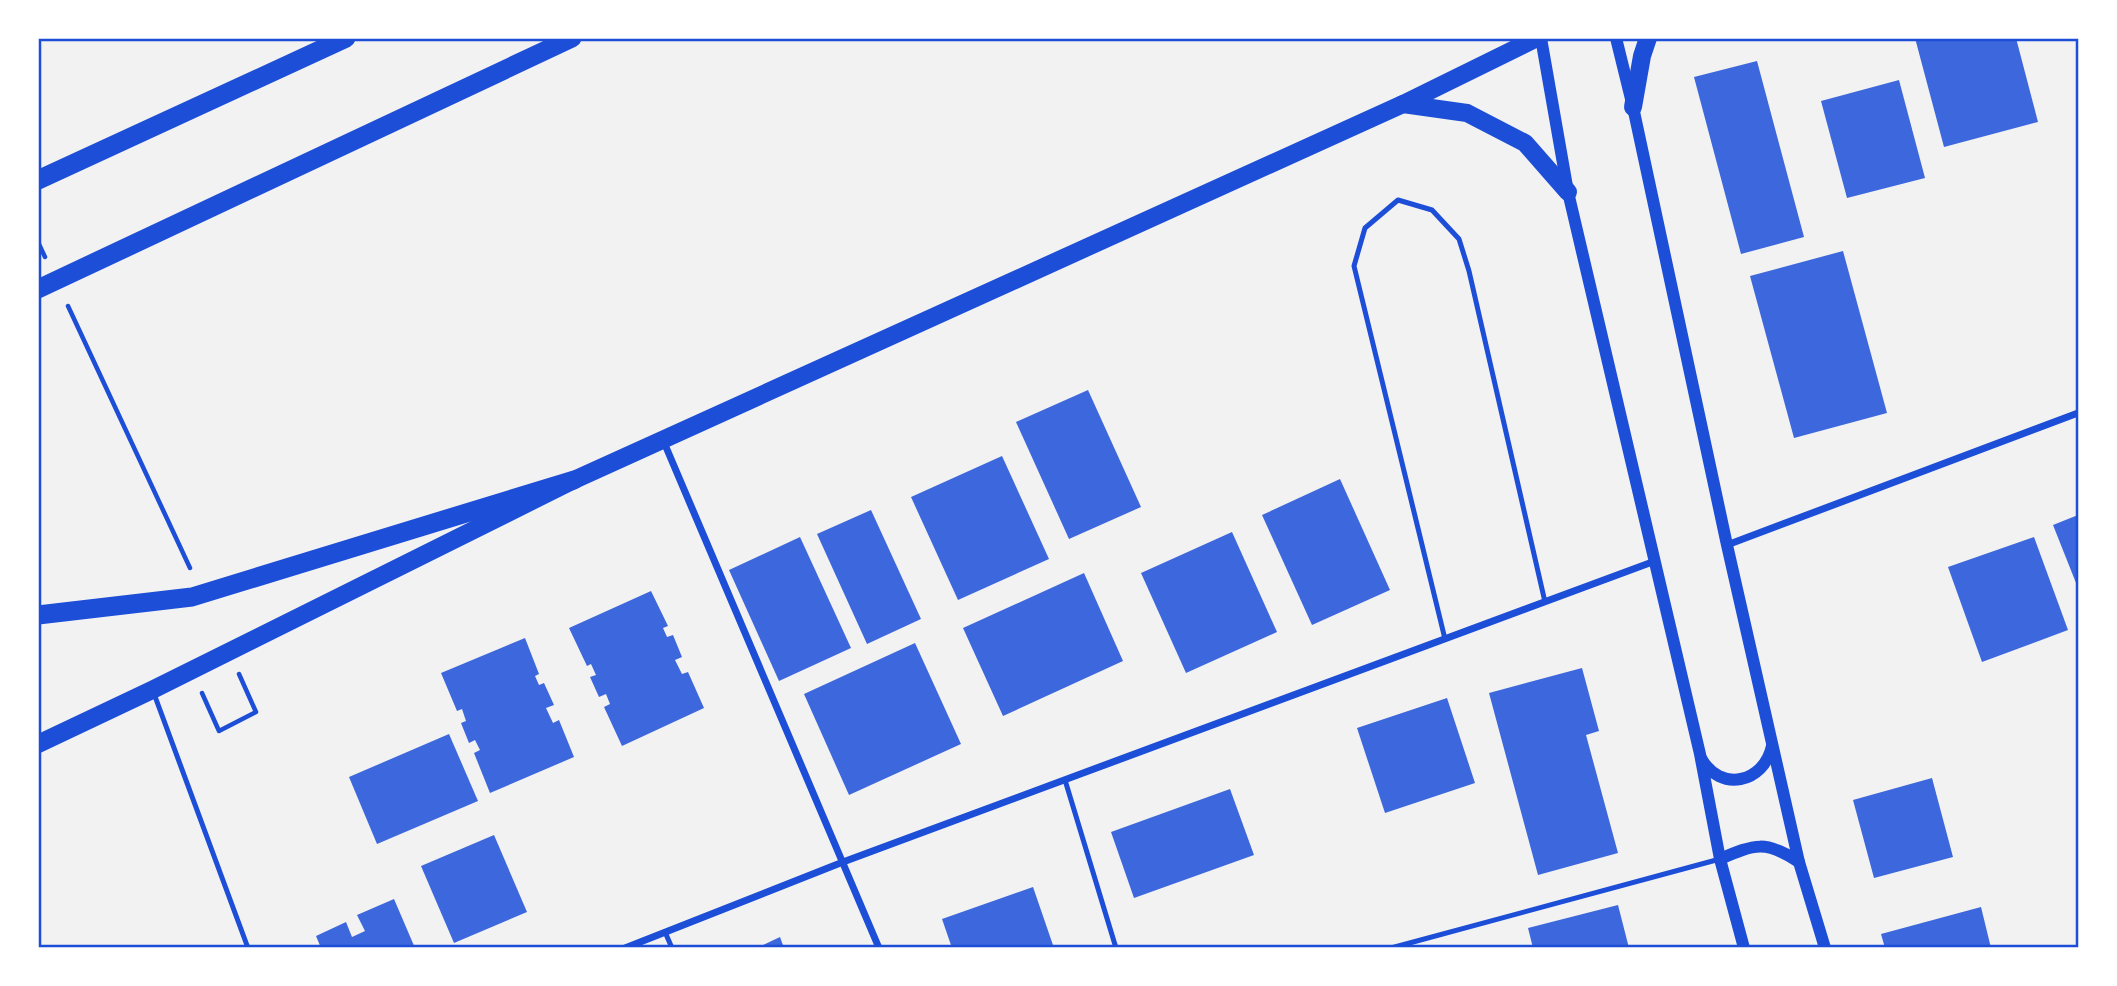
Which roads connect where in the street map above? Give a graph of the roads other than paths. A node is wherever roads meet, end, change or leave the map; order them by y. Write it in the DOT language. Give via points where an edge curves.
graph roads {
  1 [pos="346,38"];
  2 [pos="572,38"];
  3 [pos="1539,38"];
  4 [pos="1616,38"];
  5 [pos="1648,38"];
  6 [pos="1403,104"];
  7 [pos="1633,107"];
  8 [pos="38,180"];
  9 [pos="1568,192"];
  10 [pos="38,289"];
  11 [pos="2078,413"];
  12 [pos="663,440"];
  13 [pos="574,480"];
  14 [pos="1727,545"];
  15 [pos="1655,561"];
  16 [pos="1545,602"];
  17 [pos="38,615"];
  18 [pos="1445,639"];
  19 [pos="152,690"];
  20 [pos="38,744"];
  21 [pos="1773,744"];
  22 [pos="1700,754"];
  23 [pos="1065,780"];
  24 [pos="1720,859"];
  25 [pos="843,862"];
  26 [pos="1799,862"];
  27 [pos="665,932"];
  28 [pos="248,947"];
  29 [pos="625,947"];
  30 [pos="672,947"];
  31 [pos="880,947"];
  32 [pos="1116,947"];
  33 [pos="1391,947"];
  34 [pos="1744,947"];
  35 [pos="1825,947"];
  1 -- 8 [label="highway"];
  2 -- 10 [label="highway"];
  3 -- 6 [label="main road"];
  3 -- 9 [label="street"];
  4 -- 7 [label="street"];
  5 -- 7 [label="main road"];
  6 -- 9 [label="main road" via="1467,113 1525,143"];
  6 -- 12 [label="main road"];
  7 -- 14 [label="street"];
  9 -- 15 [label="street"];
  11 -- 14 [label="street"];
  12 -- 13 [label="main road"];
  12 -- 25 [label="street"];
  13 -- 17 [label="highway" via="192,597"];
  13 -- 19 [label="main road"];
  14 -- 21 [label="street"];
  15 -- 16 [label="street"];
  15 -- 22 [label="street"];
  16 -- 18 [label="street"];
  16 -- 18 [label="lane" via="1458,239 1432,210 1398,200 1365,228 1354,266"];
  18 -- 23 [label="street"];
  19 -- 20 [label="main road"];
  19 -- 28 [label="lane"];
  21 -- 22 [label="street" via="1757,773 1735,780 1714,773"];
  21 -- 26 [label="street"];
  22 -- 24 [label="street"];
  23 -- 25 [label="street"];
  23 -- 32 [label="lane"];
  24 -- 26 [label="street" via="1760,845 1782,850"];
  24 -- 33 [label="lane"];
  24 -- 34 [label="street"];
  25 -- 27 [label="street"];
  25 -- 31 [label="street"];
  26 -- 35 [label="street"];
  27 -- 29 [label="street"];
  27 -- 30 [label="lane"];
}
